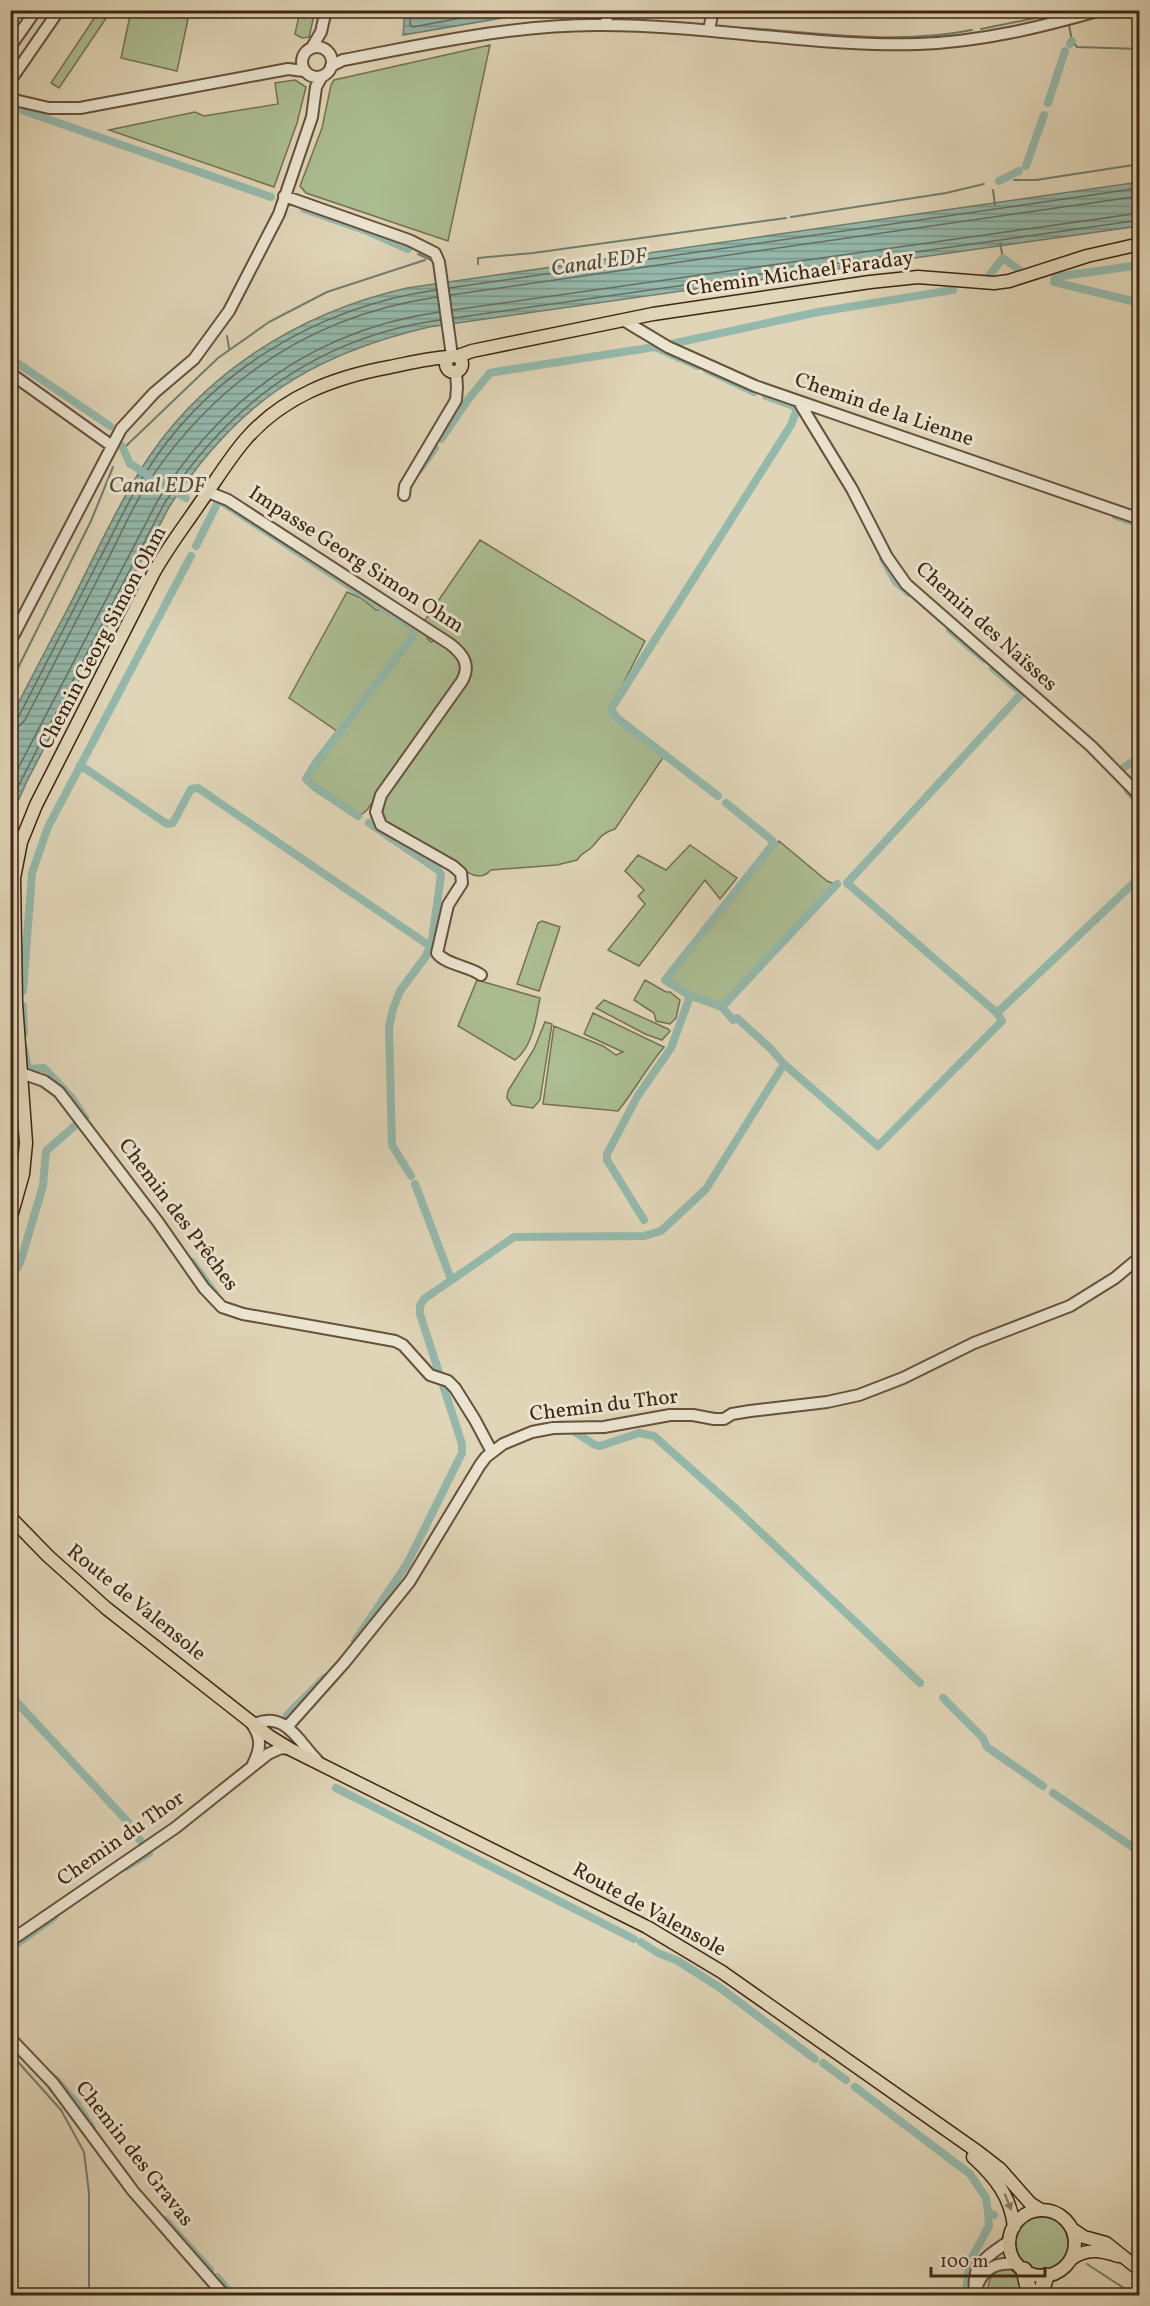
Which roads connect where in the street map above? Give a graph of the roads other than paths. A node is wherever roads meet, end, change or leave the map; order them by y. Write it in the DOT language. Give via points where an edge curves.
graph roads {
  1 [pos="36,10"];
  2 [pos="59,10"];
  3 [pos="326,10"];
  4 [pos="607,10"];
  5 [pos="713,10"];
  6 [pos="1101,10"];
  7 [pos="606,25"];
  8 [pos="708,30"];
  9 [pos="10,47"];
  10 [pos="324,54"];
  11 [pos="302,59"];
  12 [pos="288,69"];
  13 [pos="306,73"];
  14 [pos="322,76"];
  15 [pos="10,81"];
  16 [pos="316,87"];
  17 [pos="10,99"];
  18 [pos="284,196"];
  19 [pos="1140,244"];
  20 [pos="623,320"];
  21 [pos="453,360"];
  22 [pos="10,373"];
  23 [pos="799,402"];
  24 [pos="112,446"];
  25 [pos="211,487"];
  26 [pos="404,495"];
  27 [pos="1140,519"];
  28 [pos="10,642"];
  29 [pos="1140,796"];
  30 [pos="481,975"];
  31 [pos="21,1073"];
  32 [pos="10,1220"];
  33 [pos="1140,1257"];
  34 [pos="492,1452"];
  35 [pos="10,1517"];
  36 [pos="250,1720"];
  37 [pos="287,1727"];
  38 [pos="290,1749"];
  39 [pos="317,1761"];
  40 [pos="252,1765"];
  41 [pos="10,1941"];
  42 [pos="10,2038"];
  43 [pos="941,2128"];
  44 [pos="1041,2210"];
  45 [pos="1014,2227"];
  46 [pos="1072,2229"];
  47 [pos="1009,2241"];
  48 [pos="1122,2258"];
  49 [pos="1071,2259"];
  50 [pos="1020,2267"];
  51 [pos="1140,2270"];
  52 [pos="1046,2276"];
  53 [pos="976,2294"];
  54 [pos="225,2295"];
  55 [pos="1030,2295"];
  56 [pos="1040,2295"];
  1 -- 9 [label="street"];
  2 -- 15 [label="street"];
  3 -- 10 [label="street" via="321,32"];
  4 -- 7 [label="street"];
  5 -- 8 [label="street"];
  6 -- 8 [label="street" via="1014,31 928,43"];
  7 -- 8 [label="street"];
  7 -- 10 [label="street" via="511,30 343,60"];
  10 -- 11 [label="street" via="305,52"];
  10 -- 14 [label="street"];
  11 -- 12 [label="street"];
  11 -- 13 [label="street"];
  12 -- 13 [label="street"];
  12 -- 17 [label="street" via="80,108 49,108"];
  13 -- 14 [label="street"];
  13 -- 16 [label="street"];
  14 -- 16 [label="street"];
  16 -- 18 [label="street" via="312,117"];
  18 -- 21 [label="street" via="433,251 439,262"];
  18 -- 24 [label="street" via="270,235 215,333 194,359 139,409"];
  19 -- 20 [label="main road, Chemin Michael Faraday" via="1087,256 1016,280 906,278"];
  20 -- 21 [label="main road, Chemin Michael Faraday" via="499,346"];
  20 -- 23 [label="street, Chemin de la Lienne" via="688,357"];
  21 -- 25 [label="main road, Chemin Georg Simon Ohm" via="436,358 342,377 317,387 290,402 252,433"];
  21 -- 26 [label="street" via="456,400 405,486"];
  22 -- 24 [label="street"];
  23 -- 27 [label="street, Chemin de la Lienne"];
  23 -- 29 [label="street, Chemin des Naïsses" via="906,584 1091,746"];
  24 -- 28 [label="street"];
  25 -- 30 [label="street, Impasse Georg Simon Ohm" via="450,644 465,660 462,681 381,795 376,812 381,825 461,873 462,883 448,905 437,953"];
  25 -- 31 [label="main road, Chemin Georg Simon Ohm" via="156,570 36,805 21,842 13,892"];
  31 -- 32 [label="main road, Chemin Georg Simon Ohm" via="26,1154"];
  31 -- 34 [label="street, Chemin des Prêches" via="44,1081 59,1092 222,1307 395,1341 430,1375 455,1388"];
  33 -- 34 [label="street, Chemin du Thor" via="1070,1306 975,1342 859,1395 732,1414 724,1419 670,1415 604,1427 554,1428 520,1437"];
  34 -- 37 [label="street, Chemin du Thor" via="474,1474 410,1581"];
  35 -- 36 [label="main road, Route de Valensole" via="106,1608"];
  36 -- 37 [label="street" via="274,1720"];
  36 -- 38 [label="main road, Route de Valensole"];
  36 -- 39 [label="main road, Route de Valensole"];
  36 -- 40 [label="street" via="260,1743"];
  37 -- 39 [label="street"];
  38 -- 39 [label="main road, Route de Valensole"];
  38 -- 40 [label="street, Chemin du Thor" via="274,1750"];
  39 -- 43 [label="main road, Route de Valensole" via="676,1944 722,1972"];
  40 -- 41 [label="street, Chemin du Thor" via="175,1828"];
  42 -- 54 [label="street, Chemin des Gravas" via="53,2083 133,2191"];
  43 -- 44 [label="main road, Route de Valensole" via="996,2166 1024,2198"];
  43 -- 45 [label="main road, Route de Valensole, one-way" via="997,2182 1010,2205"];
  44 -- 45 [label="main road" via="1022,2217"];
  44 -- 46 [label="main road" via="1058,2215"];
  45 -- 47 [label="main road"];
  46 -- 48 [label="main road" via="1106,2243"];
  46 -- 49 [label="main road" via="1075,2245"];
  47 -- 50 [label="main road"];
  47 -- 53 [label="street" via="979,2265"];
  48 -- 49 [label="main road" via="1095,2250"];
  48 -- 51 [label="main road"];
  49 -- 52 [label="main road" via="1056,2273"];
  50 -- 52 [label="main road"];
  50 -- 53 [label="street" via="1000,2263 987,2270 980,2278"];
  50 -- 55 [label="highway"];
  52 -- 56 [label="highway"];
}
